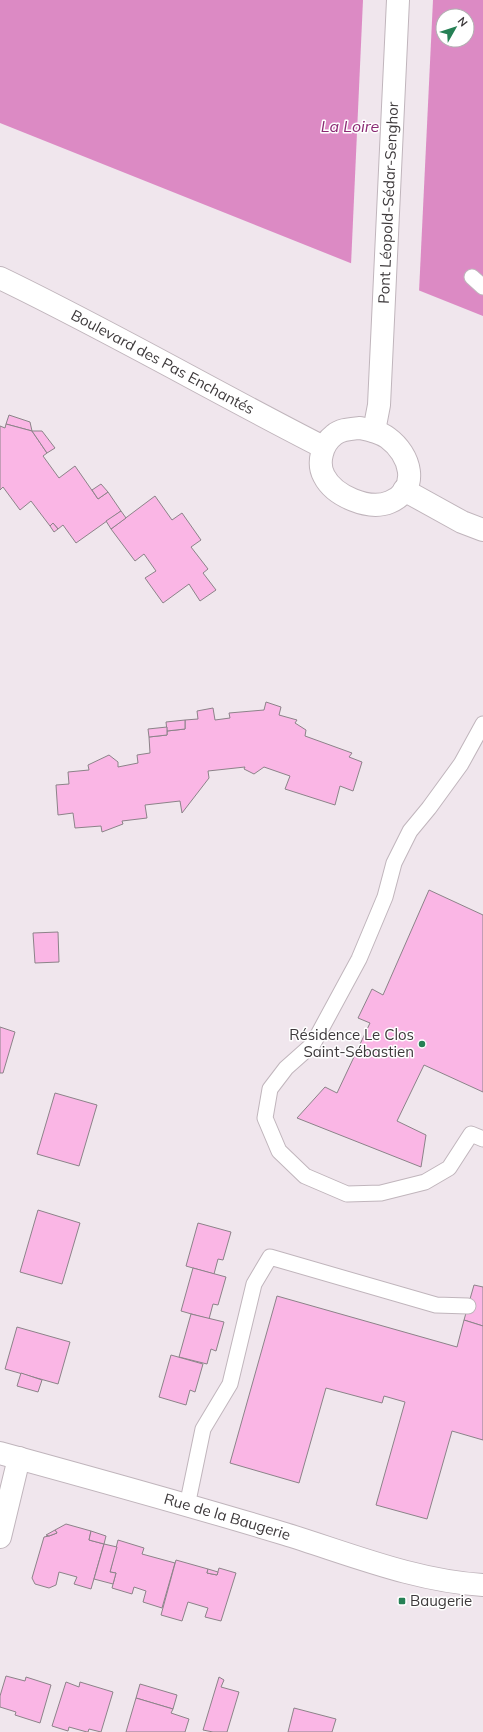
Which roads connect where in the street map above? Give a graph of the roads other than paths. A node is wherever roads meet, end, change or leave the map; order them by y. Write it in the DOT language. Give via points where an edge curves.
graph roads {
  1 [pos="398,0"];
  2 [pos="0,278"];
  3 [pos="374,431"];
  4 [pos="323,447"];
  5 [pos="404,490"];
  6 [pos="483,530"];
  7 [pos="483,724"];
  8 [pos="483,1139"];
  9 [pos="468,1306"];
  10 [pos="10,1455"];
  11 [pos="187,1506"];
  12 [pos="0,1536"];
  13 [pos="453,1583"];
  14 [pos="483,1585"];
  15 [pos="483,1602"];
  1 -- 3 [label="street, Pont Léopold-Sédar-Senghor" via="379,404"];
  2 -- 4 [label="street, Boulevard des Pas Enchantés" via="56,305"];
  3 -- 4 [label="street" via="346,429 333,435"];
  3 -- 5 [label="street" via="397,445 405,456 409,468 408,483"];
  4 -- 5 [label="street" via="320,462 323,476 342,494 370,506 390,502"];
  5 -- 6 [label="street" via="462,522"];
  7 -- 8 [label="lane" via="461,764 410,831 394,863 385,897 359,959 313,1044 286,1068 270,1089 265,1118 279,1151 305,1176 347,1194 381,1193 424,1182 449,1168 471,1134"];
  9 -- 11 [label="lane" via="436,1305 270,1257 254,1284 230,1384 202,1429"];
  10 -- 11 [label="street, Rue de la Baugerie"];
  10 -- 12 [label="street"];
  11 -- 13 [label="street, Rue de la Baugerie"];
  13 -- 14 [label="street, Rue de la Baugerie"];
  13 -- 15 [label="street, Rue de la Baugerie"];
}
